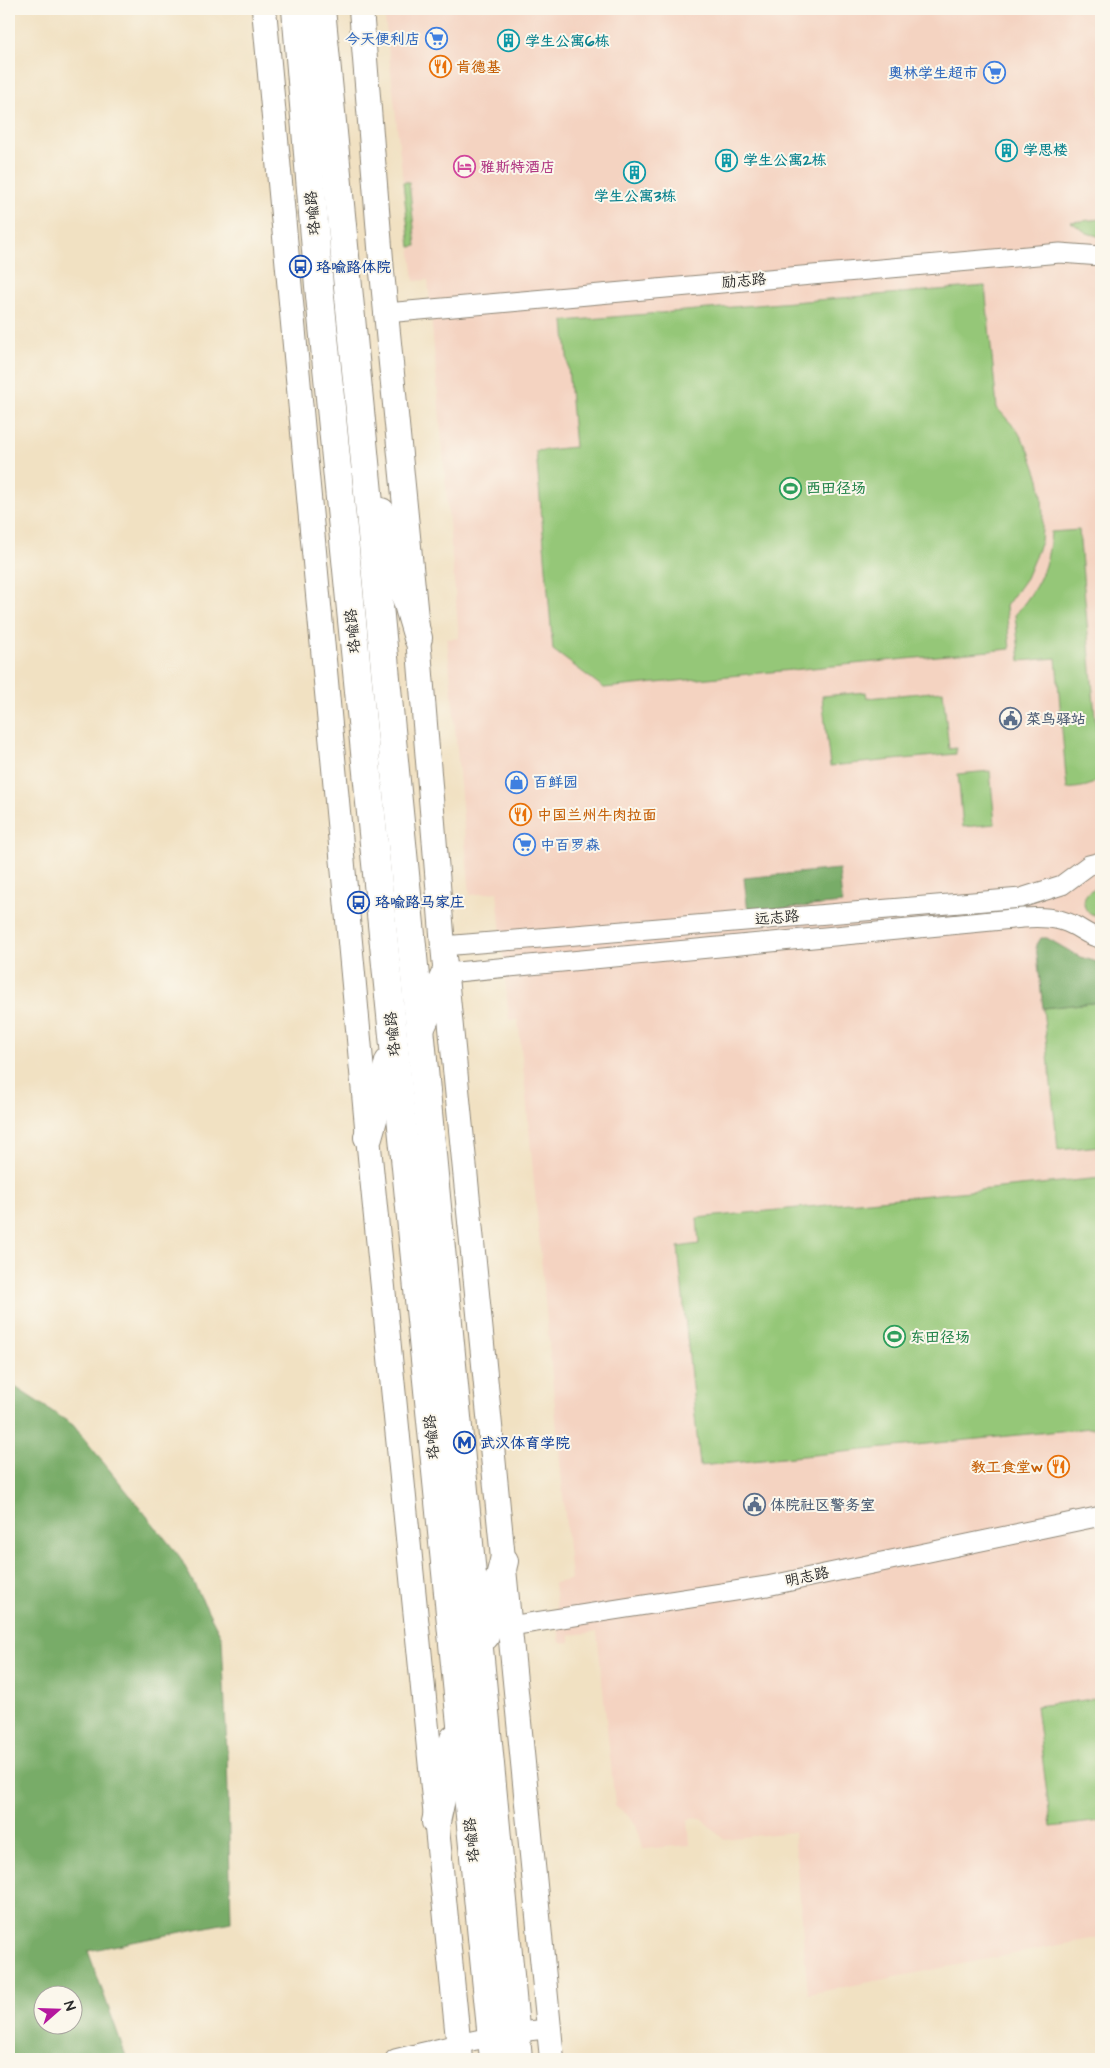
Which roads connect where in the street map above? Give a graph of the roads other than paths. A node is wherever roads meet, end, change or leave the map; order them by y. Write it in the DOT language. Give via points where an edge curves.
graph roads {
  1 [pos="264,9"];
  2 [pos="296,9"];
  3 [pos="321,9"];
  4 [pos="361,9"];
  5 [pos="1101,256"];
  6 [pos="386,314"];
  7 [pos="362,446"];
  8 [pos="418,638"];
  9 [pos="1101,862"];
  10 [pos="1101,938"];
  11 [pos="444,946"];
  12 [pos="446,973"];
  13 [pos="420,1028"];
  14 [pos="394,1046"];
  15 [pos="368,1137"];
  16 [pos="1101,1516"];
  17 [pos="504,1561"];
  18 [pos="510,1626"];
  19 [pos="480,1657"];
  20 [pos="460,1716"];
  21 [pos="436,1822"];
  22 [pos="548,2029"];
  23 [pos="500,2042"];
  24 [pos="459,2052"];
  25 [pos="395,2059"];
  26 [pos="518,2059"];
  27 [pos="552,2059"];
  1 -- 15 [label="main road"];
  2 -- 14 [label="highway, 珞喻路" via="319,286"];
  3 -- 7 [label="highway, 珞喻路"];
  4 -- 6 [label="main road"];
  5 -- 6 [label="street, 励志路" via="1051,254"];
  6 -- 8 [label="main road"];
  7 -- 8 [label="highway"];
  7 -- 13 [label="highway, 珞喻路"];
  8 -- 11 [label="main road"];
  9 -- 11 [label="street, 远志路" via="1089,865 1062,885 1021,898"];
  10 -- 12 [label="street, 远志路" via="1064,921 1036,917"];
  11 -- 12 [label="main road"];
  12 -- 13 [label="highway"];
  12 -- 17 [label="main road"];
  13 -- 19 [label="highway, 珞喻路"];
  14 -- 15 [label="highway"];
  14 -- 20 [label="highway, 珞喻路"];
  15 -- 21 [label="main road"];
  16 -- 18 [label="street, 明志路" via="766,1586"];
  17 -- 18 [label="main road"];
  17 -- 19 [label="highway"];
  18 -- 22 [label="main road"];
  19 -- 23 [label="highway, 珞喻路"];
  20 -- 21 [label="highway"];
  20 -- 23 [label="highway, 珞喻路"];
  21 -- 24 [label="main road"];
  22 -- 23 [label="street"];
  22 -- 27 [label="main road"];
  23 -- 24 [label="street"];
  23 -- 26 [label="highway, 珞喻路"];
  24 -- 25 [label="street"];
}
